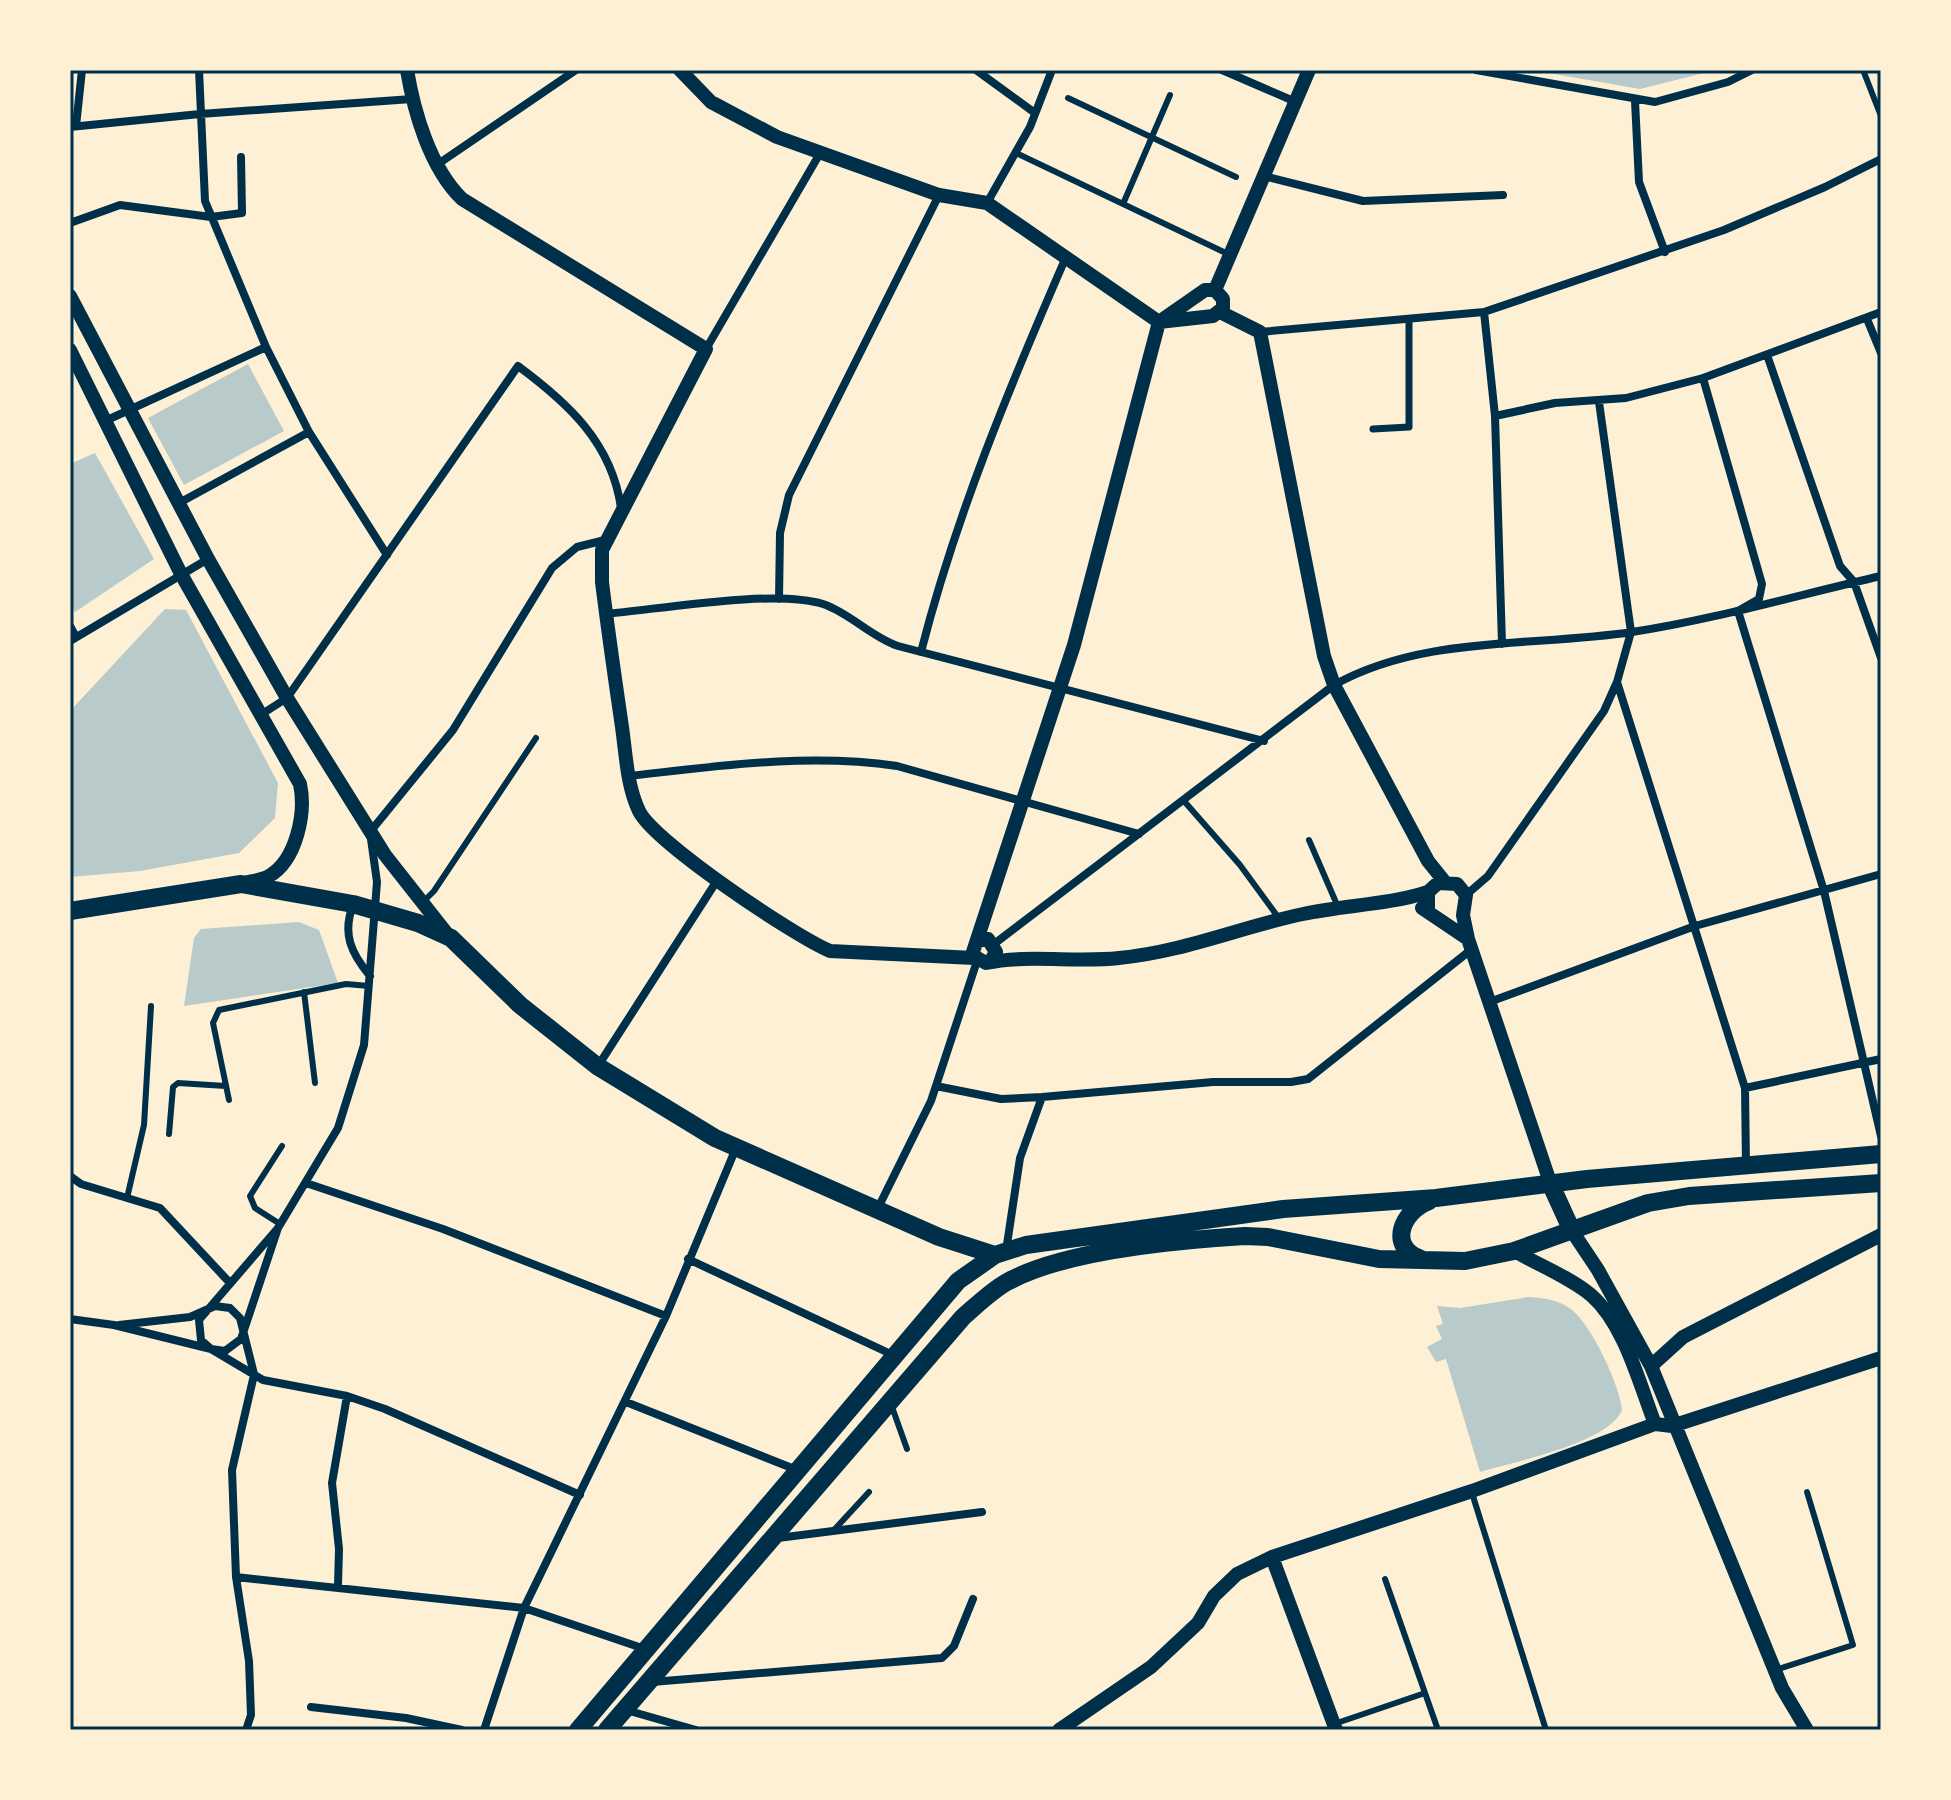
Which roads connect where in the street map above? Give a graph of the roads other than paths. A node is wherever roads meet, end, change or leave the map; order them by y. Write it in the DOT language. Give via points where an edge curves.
graph roads {
  1 [pos="82,70"];
  2 [pos="199,70"];
  3 [pos="407,70"];
  4 [pos="576,70"];
  5 [pos="680,70"];
  6 [pos="976,70"];
  7 [pos="1052,70"];
  8 [pos="1222,70"];
  9 [pos="1309,70"];
  10 [pos="1476,70"];
  11 [pos="1752,70"];
  12 [pos="1863,70"];
  13 [pos="1170,95"];
  14 [pos="1068,98"];
  15 [pos="412,99"];
  16 [pos="1635,101"];
  17 [pos="1296,102"];
  18 [pos="1035,113"];
  19 [pos="200,114"];
  20 [pos="1881,116"];
  21 [pos="73,127"];
  22 [pos="1151,139"];
  23 [pos="1016,153"];
  24 [pos="819,155"];
  25 [pos="241,157"];
  26 [pos="1881,159"];
  27 [pos="438,164"];
  28 [pos="1264,176"];
  29 [pos="1236,177"];
  30 [pos="939,195"];
  31 [pos="1503,195"];
  32 [pos="987,203"];
  33 [pos="1123,204"];
  34 [pos="211,217"];
  35 [pos="70,223"];
  36 [pos="1665,252"];
  37 [pos="1230,255"];
  38 [pos="1066,256"];
  39 [pos="1215,290"];
  40 [pos="70,296"];
  41 [pos="1198,296"];
  42 [pos="1220,312"];
  43 [pos="1484,312"];
  44 [pos="1881,312"];
  45 [pos="1204,315"];
  46 [pos="1867,319"];
  47 [pos="1409,321"];
  48 [pos="1159,322"];
  49 [pos="1260,332"];
  50 [pos="266,347"];
  51 [pos="706,349"];
  52 [pos="70,350"];
  53 [pos="1881,353"];
  54 [pos="1767,355"];
  55 [pos="1703,378"];
  56 [pos="1599,402"];
  57 [pos="132,409"];
  58 [pos="1495,416"];
  59 [pos="105,421"];
  60 [pos="1373,429"];
  61 [pos="309,432"];
  62 [pos="179,503"];
  63 [pos="622,508"];
  64 [pos="605,540"];
  65 [pos="387,555"];
  66 [pos="208,559"];
  67 [pos="181,574"];
  68 [pos="1881,576"];
  69 [pos="1854,582"];
  70 [pos="779,599"];
  71 [pos="1738,611"];
  72 [pos="606,614"];
  73 [pos="70,626"];
  74 [pos="1631,632"];
  75 [pos="73,639"];
  76 [pos="1502,644"];
  77 [pos="921,652"];
  78 [pos="1881,658"];
  79 [pos="1617,682"];
  80 [pos="1334,685"];
  81 [pos="1061,687"];
  82 [pos="287,698"];
  83 [pos="262,714"];
  84 [pos="536,738"];
  85 [pos="1264,741"];
  86 [pos="629,776"];
  87 [pos="1024,800"];
  88 [pos="1184,801"];
  89 [pos="370,832"];
  90 [pos="1139,834"];
  91 [pos="1309,840"];
  92 [pos="1881,874"];
  93 [pos="719,878"];
  94 [pos="241,884"];
  95 [pos="1435,887"];
  96 [pos="1824,891"];
  97 [pos="1466,895"];
  98 [pos="1403,900"];
  99 [pos="422,903"];
  100 [pos="353,904"];
  101 [pos="1338,907"];
  102 [pos="372,909"];
  103 [pos="70,911"];
  104 [pos="1428,911"];
  105 [pos="1463,915"];
  106 [pos="1279,920"];
  107 [pos="1444,923"];
  108 [pos="1695,926"];
  109 [pos="451,938"];
  110 [pos="1470,944"];
  111 [pos="984,950"];
  112 [pos="370,981"];
  113 [pos="304,992"];
  114 [pos="1492,1001"];
  115 [pos="151,1006"];
  116 [pos="1881,1059"];
  117 [pos="1865,1063"];
  118 [pos="597,1066"];
  119 [pos="315,1083"];
  120 [pos="226,1086"];
  121 [pos="936,1086"];
  122 [pos="1745,1088"];
  123 [pos="1042,1097"];
  124 [pos="229,1100"];
  125 [pos="169,1134"];
  126 [pos="1881,1136"];
  127 [pos="282,1146"];
  128 [pos="736,1148"];
  129 [pos="1881,1154"];
  130 [pos="1746,1165"];
  131 [pos="70,1176"];
  132 [pos="306,1183"];
  133 [pos="1881,1183"];
  134 [pos="1551,1185"];
  135 [pos="127,1198"];
  136 [pos="1436,1198"];
  137 [pos="877,1209"];
  138 [pos="279,1226"];
  139 [pos="1572,1231"];
  140 [pos="1881,1235"];
  141 [pos="1514,1251"];
  142 [pos="1001,1254"];
  143 [pos="688,1259"];
  144 [pos="1424,1260"];
  145 [pos="230,1283"];
  146 [pos="208,1309"];
  147 [pos="666,1316"];
  148 [pos="70,1319"];
  149 [pos="114,1325"];
  150 [pos="243,1332"];
  151 [pos="211,1349"];
  152 [pos="894,1356"];
  153 [pos="1881,1358"];
  154 [pos="1651,1366"];
  155 [pos="254,1375"];
  156 [pos="347,1396"];
  157 [pos="890,1400"];
  158 [pos="626,1402"];
  159 [pos="1655,1424"];
  160 [pos="1672,1426"];
  161 [pos="907,1449"];
  162 [pos="798,1470"];
  163 [pos="1472,1491"];
  164 [pos="869,1492"];
  165 [pos="1807,1492"];
  166 [pos="580,1495"];
  167 [pos="982,1512"];
  168 [pos="832,1532"];
  169 [pos="773,1538"];
  170 [pos="1272,1557"];
  171 [pos="236,1577"];
  172 [pos="1385,1579"];
  173 [pos="338,1585"];
  174 [pos="973,1599"];
  175 [pos="524,1608"];
  176 [pos="649,1650"];
  177 [pos="1775,1670"];
  178 [pos="649,1683"];
  179 [pos="1425,1693"];
  180 [pos="311,1707"];
  181 [pos="625,1710"];
  182 [pos="1335,1727"];
  183 [pos="246,1730"];
  184 [pos="462,1730"];
  185 [pos="484,1730"];
  186 [pos="578,1730"];
  187 [pos="607,1730"];
  188 [pos="696,1730"];
  189 [pos="1059,1730"];
  190 [pos="1438,1730"];
  191 [pos="1546,1730"];
  192 [pos="1807,1730"];
  1 -- 21 [label="street"];
  2 -- 19 [label="street"];
  3 -- 15 [label="street"];
  4 -- 27 [label="street"];
  5 -- 24 [label="street" via="735,118"];
  6 -- 18 [label="street"];
  7 -- 18 [label="street"];
  8 -- 17 [label="street"];
  9 -- 17 [label="street"];
  10 -- 16 [label="street"];
  11 -- 16 [label="street" via="1655,102"];
  12 -- 20 [label="lane"];
  13 -- 22 [label="lane"];
  14 -- 22 [label="lane"];
  15 -- 19 [label="street"];
  15 -- 27 [label="street"];
  16 -- 36 [label="street" via="1639,182"];
  17 -- 28 [label="street"];
  18 -- 23 [label="street"];
  19 -- 21 [label="street"];
  19 -- 34 [label="street" via="205,201"];
  22 -- 29 [label="lane"];
  22 -- 33 [label="lane"];
  23 -- 32 [label="street"];
  23 -- 33 [label="lane"];
  24 -- 30 [label="street"];
  24 -- 51 [label="street"];
  25 -- 34 [label="street" via="242,213"];
  26 -- 36 [label="street"];
  27 -- 51 [label="street" via="462,199"];
  28 -- 31 [label="street" via="1363,201"];
  28 -- 37 [label="street"];
  30 -- 32 [label="street"];
  30 -- 70 [label="street" via="789,495 780,533"];
  32 -- 38 [label="street"];
  33 -- 37 [label="lane"];
  34 -- 35 [label="street" via="120,205"];
  34 -- 50 [label="street"];
  36 -- 43 [label="street"];
  37 -- 39 [label="street"];
  38 -- 48 [label="street"];
  38 -- 77 [label="street" via="1001,408"];
  39 -- 41 [label="street"];
  39 -- 42 [label="street" via="1223,299"];
  40 -- 57 [label="street"];
  41 -- 45 [label="street" via="1196,304"];
  41 -- 48 [label="street"];
  42 -- 45 [label="street"];
  42 -- 49 [label="street"];
  43 -- 47 [label="street"];
  43 -- 58 [label="street"];
  44 -- 46 [label="street"];
  45 -- 48 [label="street"];
  46 -- 53 [label="street"];
  46 -- 54 [label="street"];
  47 -- 49 [label="street"];
  47 -- 60 [label="street" via="1409,427"];
  48 -- 81 [label="street"];
  49 -- 80 [label="street" via="1315,618"];
  50 -- 57 [label="street"];
  50 -- 61 [label="street"];
  51 -- 63 [label="street"];
  52 -- 59 [label="street"];
  54 -- 55 [label="street"];
  54 -- 69 [label="street" via="1840,566"];
  55 -- 56 [label="street"];
  55 -- 71 [label="street" via="1762,584 1759,599"];
  56 -- 58 [label="street" via="1555,403"];
  56 -- 74 [label="street"];
  57 -- 59 [label="street"];
  57 -- 62 [label="street"];
  58 -- 76 [label="street"];
  59 -- 67 [label="street"];
  61 -- 62 [label="street"];
  61 -- 65 [label="street"];
  62 -- 66 [label="street"];
  63 -- 64 [label="street"];
  63 -- 65 [label="street" via="608,457 576,415 518,366"];
  64 -- 72 [label="street" via="601,560"];
  64 -- 89 [label="street" via="577,547 552,568 453,730"];
  65 -- 82 [label="street"];
  66 -- 67 [label="street"];
  66 -- 82 [label="street"];
  67 -- 75 [label="street"];
  67 -- 83 [label="street"];
  68 -- 69 [label="street"];
  69 -- 71 [label="street"];
  69 -- 78 [label="street"];
  70 -- 72 [label="street"];
  70 -- 77 [label="street" via="822,604 885,641"];
  71 -- 74 [label="street"];
  71 -- 96 [label="street"];
  72 -- 86 [label="street"];
  73 -- 75 [label="street"];
  74 -- 76 [label="street"];
  74 -- 79 [label="street"];
  76 -- 80 [label="street" via="1381,664"];
  77 -- 81 [label="street"];
  79 -- 97 [label="street" via="1604,711 1488,876"];
  79 -- 108 [label="street"];
  80 -- 85 [label="street"];
  80 -- 95 [label="street" via="1428,861"];
  81 -- 85 [label="street"];
  81 -- 87 [label="street"];
  82 -- 83 [label="street"];
  82 -- 89 [label="street"];
  83 -- 94 [label="street" via="300,784 304,804 279,868"];
  84 -- 99 [label="lane"];
  85 -- 88 [label="street"];
  86 -- 87 [label="street" via="835,759 897,766"];
  86 -- 93 [label="street" via="640,814"];
  87 -- 90 [label="street"];
  87 -- 111 [label="street"];
  88 -- 90 [label="street"];
  88 -- 106 [label="lane"];
  89 -- 99 [label="street"];
  89 -- 102 [label="street" via="377,882"];
  90 -- 111 [label="street"];
  91 -- 101 [label="lane"];
  92 -- 96 [label="street"];
  93 -- 111 [label="street" via="812,944 830,951 941,956"];
  93 -- 118 [label="street"];
  94 -- 100 [label="main road"];
  94 -- 103 [label="main road"];
  95 -- 97 [label="street" via="1457,884"];
  95 -- 98 [label="street"];
  95 -- 104 [label="street"];
  96 -- 108 [label="street"];
  96 -- 117 [label="street"];
  97 -- 105 [label="street"];
  98 -- 101 [label="street"];
  98 -- 104 [label="street"];
  99 -- 109 [label="street"];
  100 -- 102 [label="main road"];
  100 -- 112 [label="street" via="348,940"];
  101 -- 106 [label="street"];
  102 -- 109 [label="main road"];
  102 -- 112 [label="street"];
  104 -- 107 [label="street"];
  105 -- 107 [label="street"];
  105 -- 110 [label="street"];
  106 -- 111 [label="street" via="1165,952 1118,959 1054,961"];
  107 -- 110 [label="street"];
  108 -- 114 [label="street"];
  108 -- 122 [label="street"];
  109 -- 118 [label="main road" via="520,1005"];
  110 -- 114 [label="street"];
  110 -- 123 [label="street" via="1308,1079"];
  111 -- 121 [label="street"];
  112 -- 113 [label="lane"];
  112 -- 132 [label="street" via="364,1045 338,1128"];
  113 -- 119 [label="lane"];
  113 -- 120 [label="lane" via="222,1007 216,1013 213,1023"];
  114 -- 134 [label="street"];
  115 -- 135 [label="lane" via="144,1125"];
  116 -- 117 [label="street"];
  117 -- 122 [label="street"];
  117 -- 126 [label="street"];
  118 -- 128 [label="main road"];
  120 -- 124 [label="lane"];
  120 -- 125 [label="lane" via="173,1087"];
  121 -- 123 [label="street" via="1001,1099"];
  121 -- 137 [label="street"];
  122 -- 130 [label="street"];
  123 -- 142 [label="street" via="1020,1158"];
  127 -- 138 [label="lane" via="250,1196 255,1208"];
  128 -- 137 [label="main road"];
  128 -- 143 [label="street"];
  129 -- 130 [label="main road"];
  130 -- 134 [label="main road"];
  131 -- 135 [label="street"];
  132 -- 138 [label="street"];
  132 -- 147 [label="street" via="443,1229"];
  133 -- 139 [label="main road" via="1689,1196 1648,1203"];
  134 -- 136 [label="main road"];
  134 -- 139 [label="main road"];
  135 -- 145 [label="street" via="160,1208"];
  136 -- 142 [label="main road" via="1283,1209 1026,1245"];
  136 -- 144 [label="main road" via="1420,1204 1402,1226 1405,1251"];
  137 -- 142 [label="main road" via="939,1237"];
  138 -- 145 [label="street"];
  138 -- 150 [label="street"];
  139 -- 141 [label="main road"];
  139 -- 154 [label="street"];
  140 -- 154 [label="street" via="1683,1337"];
  141 -- 144 [label="main road" via="1465,1261"];
  141 -- 159 [label="street" via="1577,1286 1603,1310"];
  142 -- 152 [label="main road" via="958,1281"];
  143 -- 147 [label="street"];
  143 -- 152 [label="street"];
  144 -- 157 [label="main road" via="1379,1259 1245,1236 1055,1264 1007,1282 985,1298"];
  145 -- 146 [label="street"];
  146 -- 149 [label="street" via="190,1317"];
  146 -- 150 [label="street" via="222,1306 236,1312"];
  146 -- 151 [label="street" via="199,1320 198,1334"];
  147 -- 158 [label="street"];
  148 -- 149 [label="street"];
  149 -- 151 [label="street"];
  150 -- 151 [label="street" via="231,1348"];
  150 -- 155 [label="street"];
  151 -- 155 [label="street"];
  152 -- 162 [label="main road"];
  153 -- 160 [label="street"];
  154 -- 160 [label="street"];
  155 -- 156 [label="street" via="271,1383"];
  155 -- 171 [label="street" via="232,1470"];
  156 -- 166 [label="street"];
  156 -- 173 [label="street" via="332,1483"];
  157 -- 161 [label="lane"];
  157 -- 169 [label="main road"];
  158 -- 162 [label="street"];
  158 -- 166 [label="street"];
  159 -- 160 [label="street"];
  159 -- 163 [label="street"];
  160 -- 177 [label="street"];
  162 -- 176 [label="main road"];
  163 -- 170 [label="street"];
  163 -- 191 [label="lane"];
  164 -- 168 [label="lane"];
  165 -- 177 [label="lane" via="1853,1645"];
  166 -- 175 [label="street"];
  167 -- 168 [label="street"];
  168 -- 169 [label="street"];
  169 -- 178 [label="main road"];
  170 -- 182 [label="street"];
  170 -- 189 [label="street" via="1237,1574 1214,1596 1198,1623 1151,1667"];
  171 -- 173 [label="street"];
  171 -- 183 [label="street" via="249,1661 251,1715"];
  172 -- 179 [label="lane"];
  173 -- 175 [label="street"];
  174 -- 178 [label="street" via="954,1646 942,1658"];
  175 -- 176 [label="street"];
  175 -- 185 [label="street"];
  176 -- 186 [label="main road"];
  177 -- 192 [label="street"];
  178 -- 181 [label="main road"];
  179 -- 182 [label="lane"];
  179 -- 190 [label="lane"];
  180 -- 184 [label="street"];
  181 -- 187 [label="main road"];
  181 -- 188 [label="street"];
}
